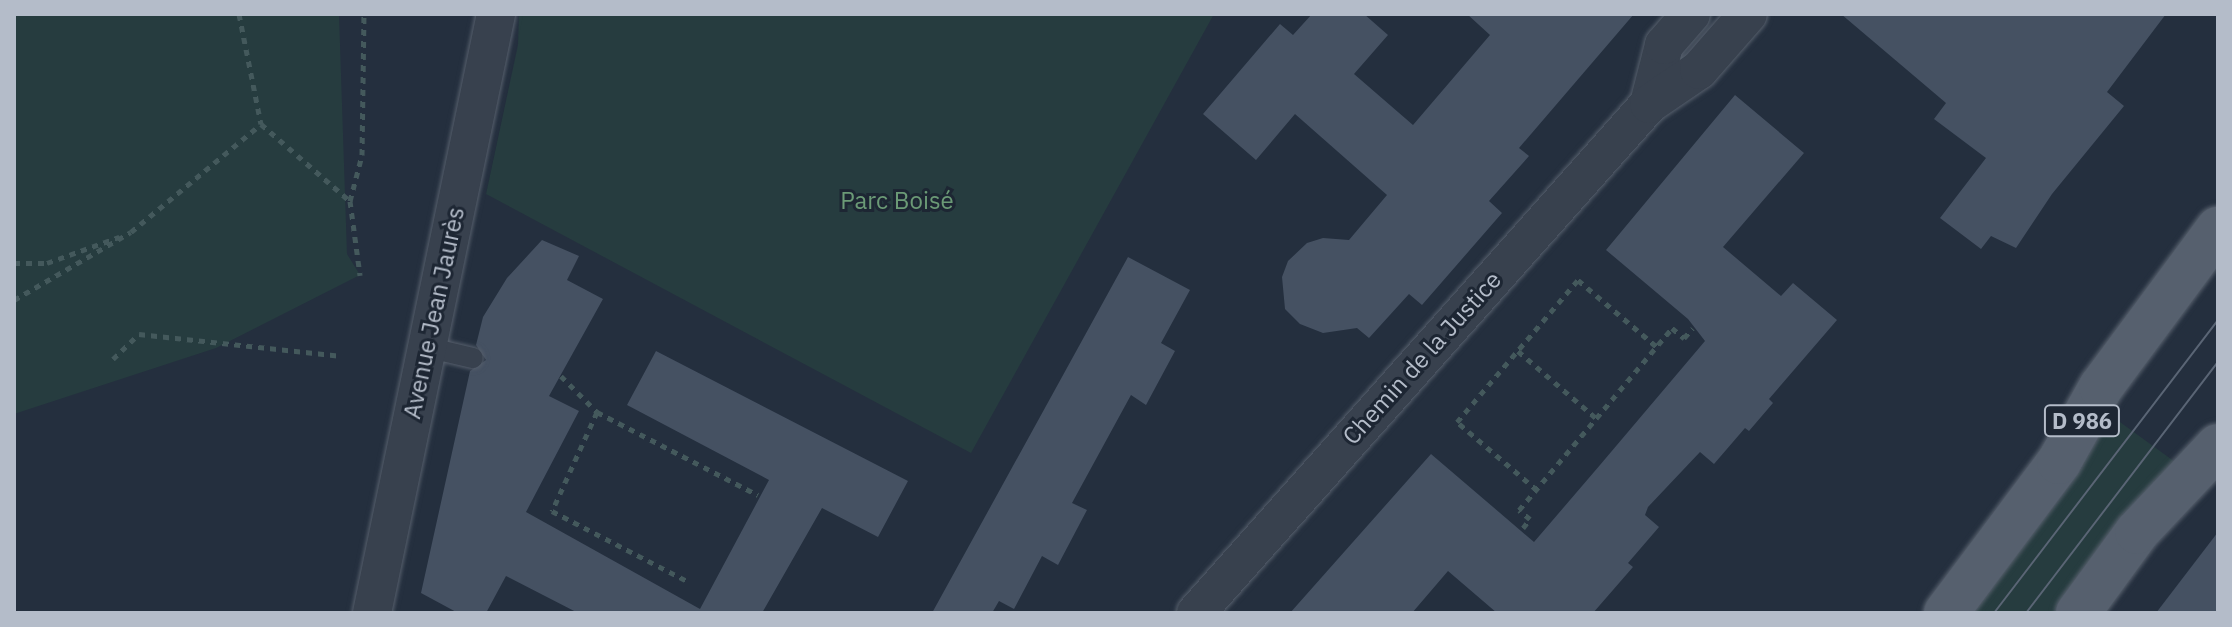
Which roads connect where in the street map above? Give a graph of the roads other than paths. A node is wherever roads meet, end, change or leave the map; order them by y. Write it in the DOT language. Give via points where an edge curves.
graph roads {
  1 [pos="496,14"];
  2 [pos="1691,14"];
  3 [pos="1748,14"];
  4 [pos="1649,104"];
  5 [pos="2218,229"];
  6 [pos="429,333"];
  7 [pos="473,358"];
  8 [pos="2218,446"];
  9 [pos="372,613"];
  10 [pos="1196,613"];
  11 [pos="1946,613"];
  12 [pos="2078,613"];
  1 -- 6 [label="street, Avenue Jean Jaurès"];
  2 -- 4 [label="street, Chemin de la Justice" via="1664,45"];
  3 -- 4 [label="street, Chemin de la Justice" via="1699,70"];
  4 -- 10 [label="street, Chemin de la Justice"];
  5 -- 11 [label="main road, D 986" via="2101,387 2059,462"];
  6 -- 7 [label="lane"];
  6 -- 9 [label="street, Avenue Jean Jaurès"];
  8 -- 12 [label="main road" via="2137,532"];
}
